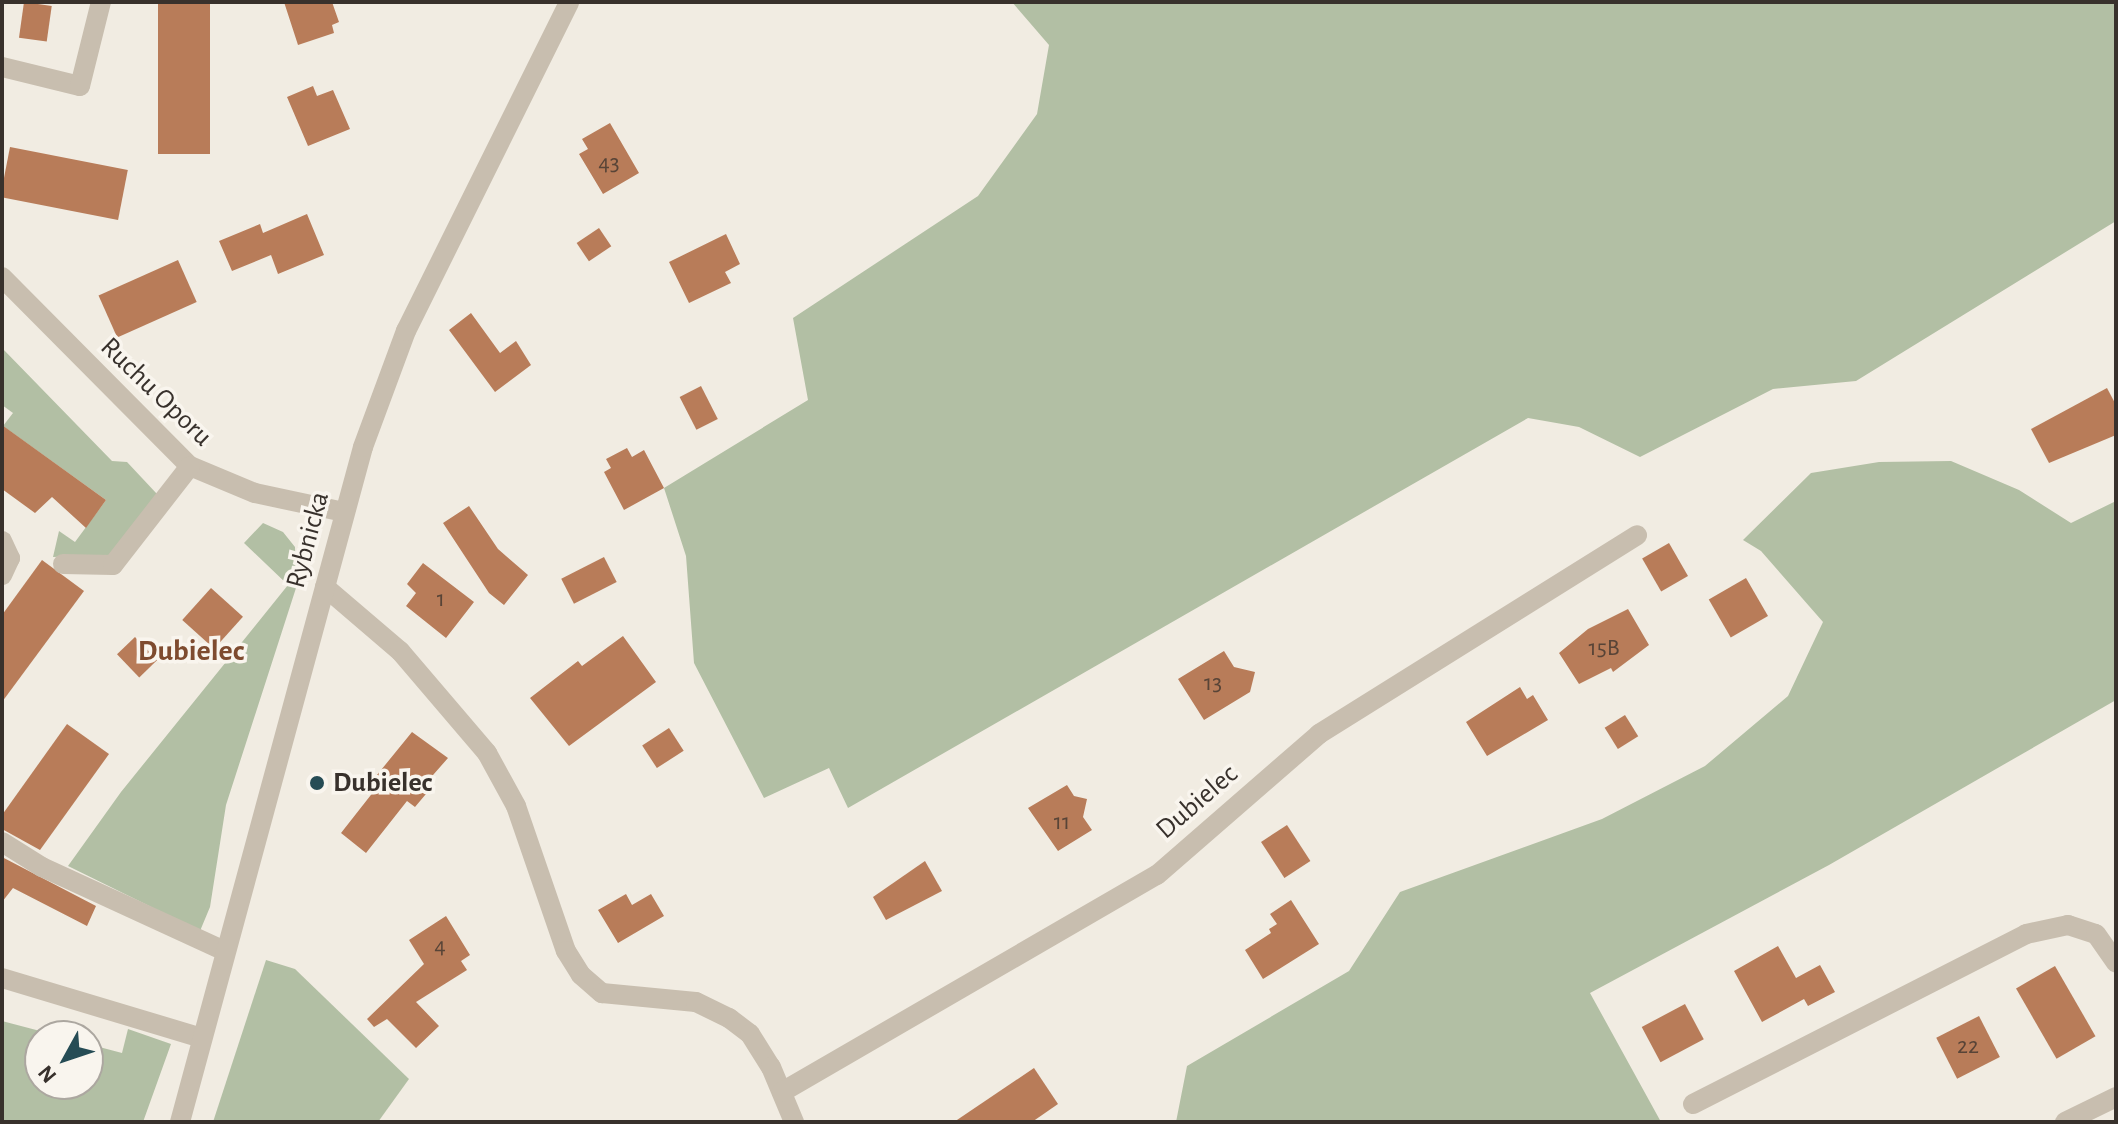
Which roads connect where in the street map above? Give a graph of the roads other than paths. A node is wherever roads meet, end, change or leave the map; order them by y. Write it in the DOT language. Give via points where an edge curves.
graph roads {
  1 [pos="101,2"];
  2 [pos="569,2"];
  3 [pos="2,67"];
  4 [pos="2,277"];
  5 [pos="190,466"];
  6 [pos="344,512"];
  7 [pos="1637,535"];
  8 [pos="63,564"];
  9 [pos="325,587"];
  10 [pos="2,842"];
  11 [pos="225,951"];
  12 [pos="2116,963"];
  13 [pos="2,978"];
  14 [pos="202,1038"];
  15 [pos="782,1092"];
  16 [pos="2116,1097"];
  17 [pos="1693,1104"];
  18 [pos="180,1122"];
  19 [pos="794,1122"];
  20 [pos="2065,1122"];
  1 -- 3 [label="street" via="80,86"];
  2 -- 6 [label="street, Rybnicka" via="406,331"];
  4 -- 5 [label="street, Ruchu Oporu"];
  5 -- 6 [label="street, Ruchu Oporu" via="255,493"];
  5 -- 8 [label="street" via="113,565"];
  6 -- 9 [label="street, Rybnicka"];
  7 -- 15 [label="street, Dubielec" via="1319,734 1157,875"];
  9 -- 11 [label="street, Rybnicka"];
  9 -- 15 [label="street" via="400,651 487,753 516,806 566,951 581,975 602,993 696,1002 729,1018 750,1034"];
  10 -- 11 [label="street" via="42,867"];
  11 -- 14 [label="street, Rybnicka"];
  12 -- 17 [label="street" via="2096,934 2068,925 2026,934"];
  13 -- 14 [label="street"];
  14 -- 18 [label="street, Rybnicka"];
  15 -- 19 [label="street"];
  16 -- 20 [label="street"];
}
